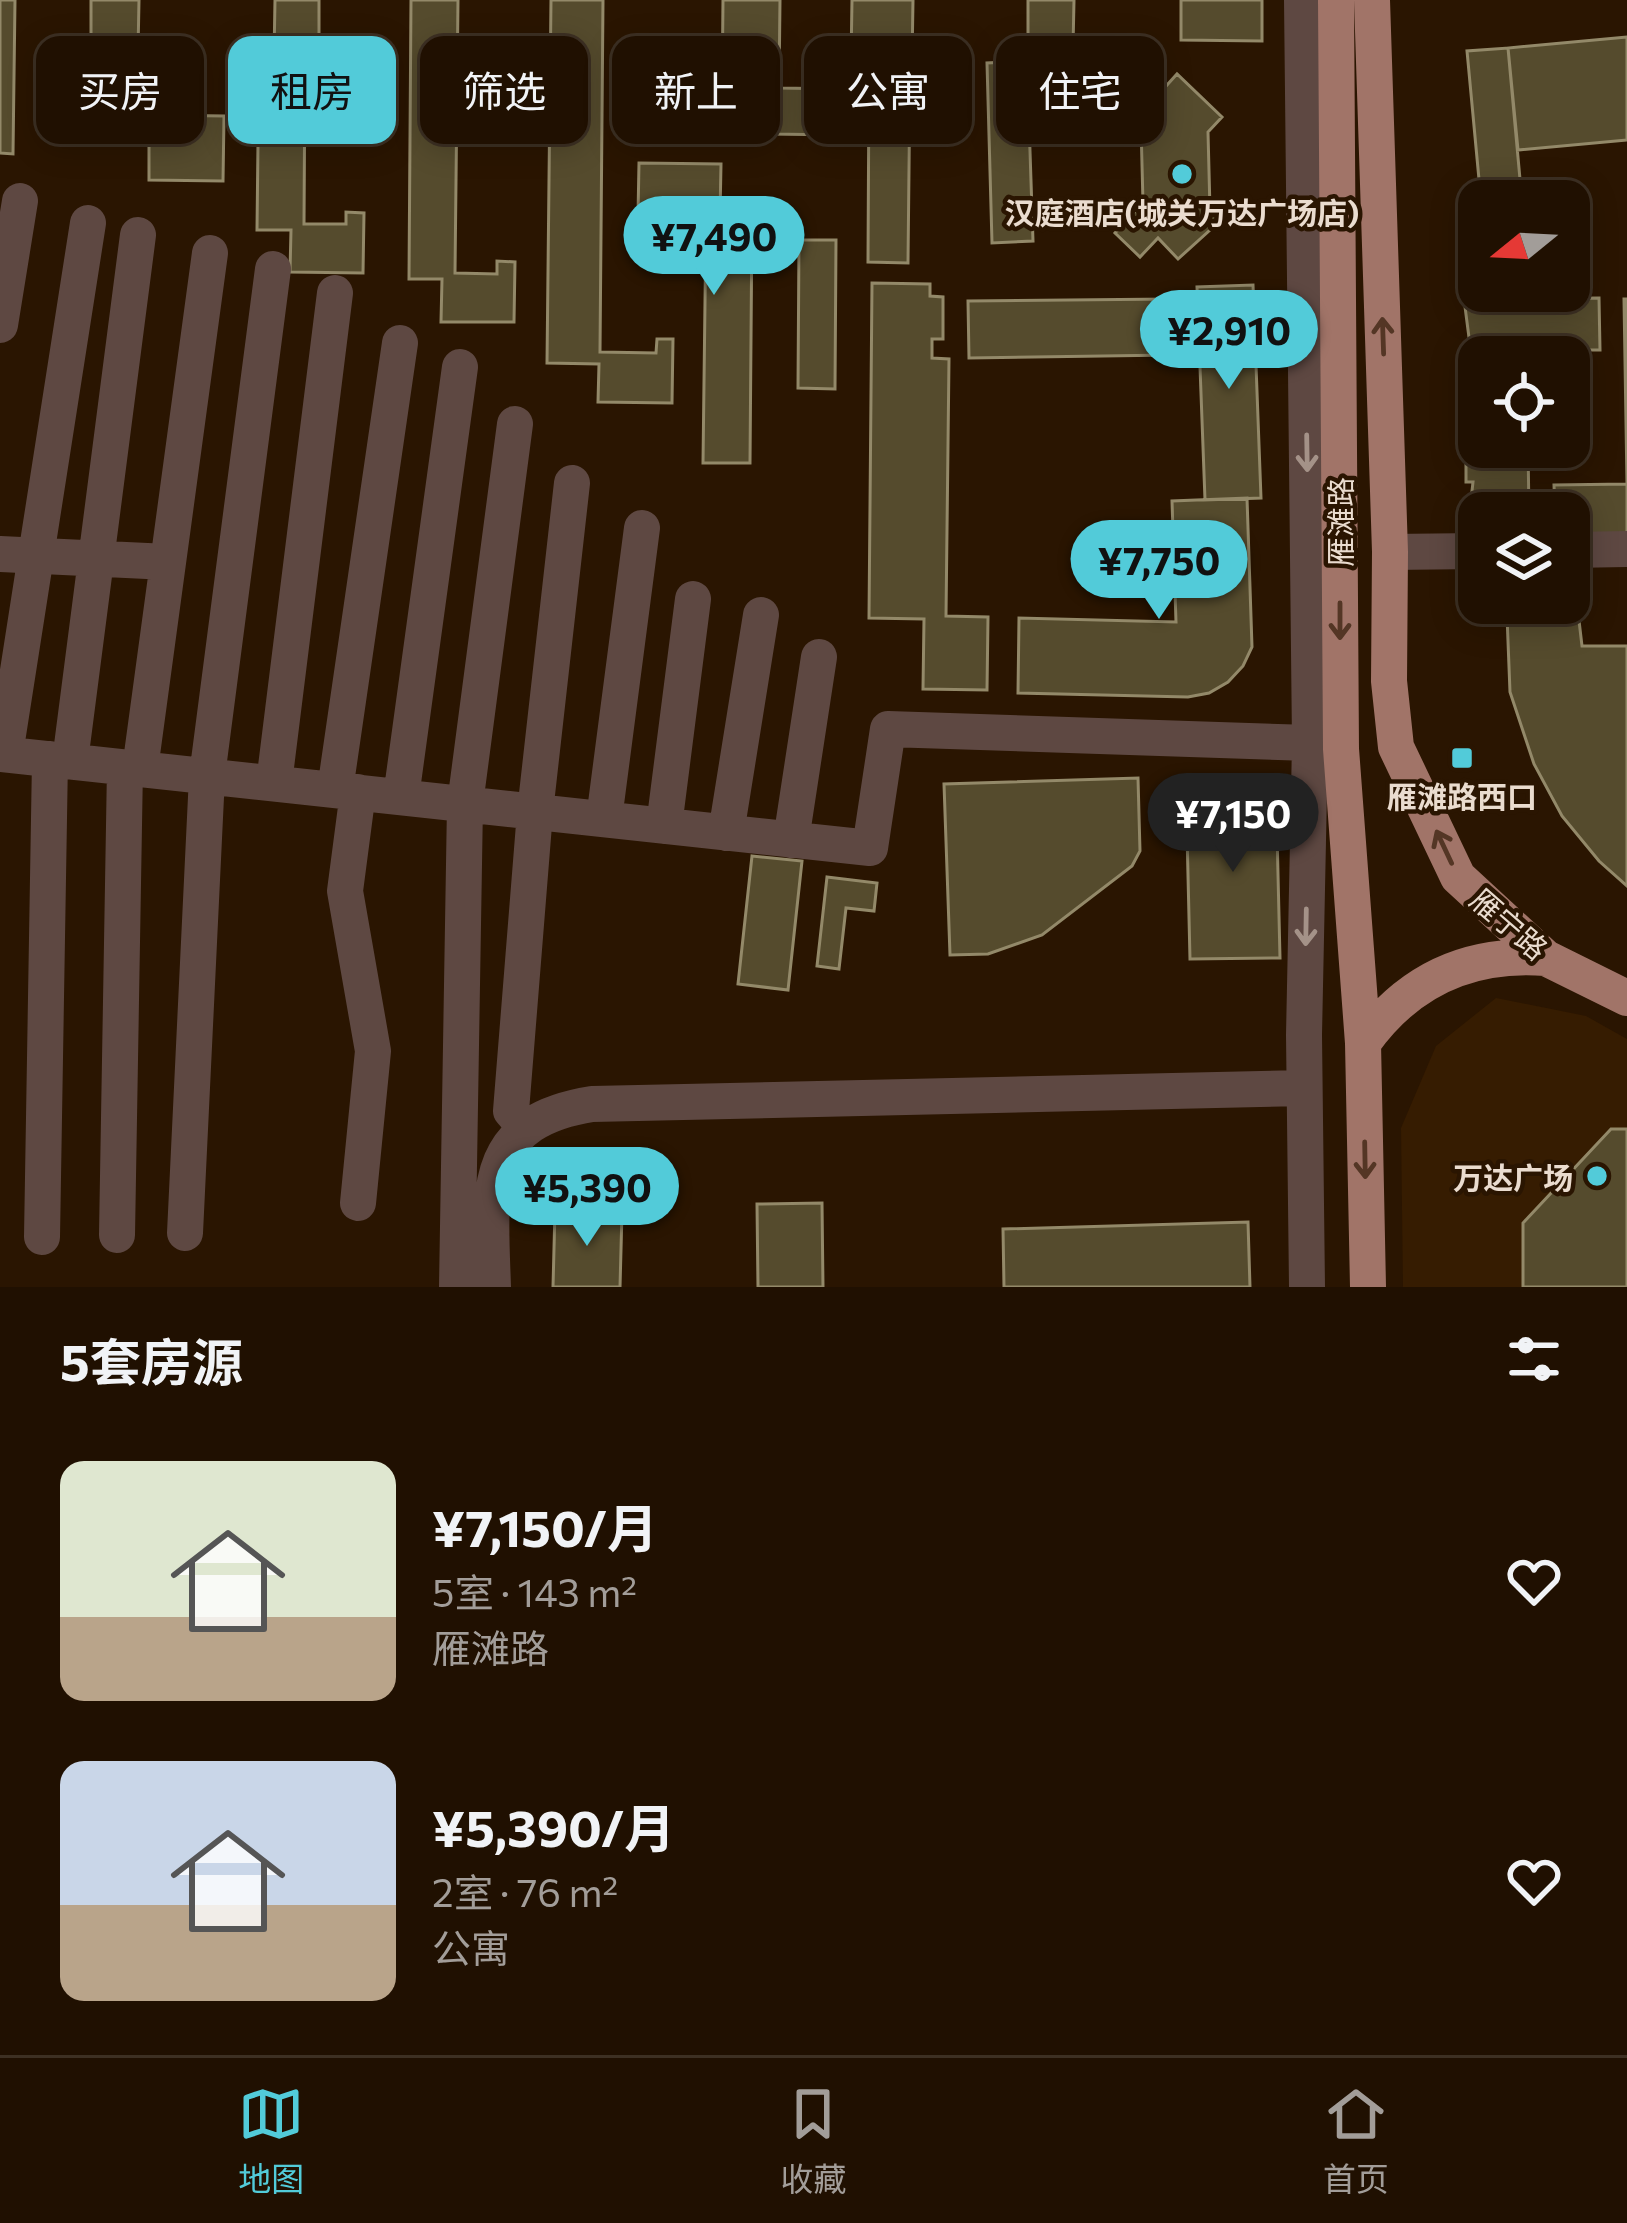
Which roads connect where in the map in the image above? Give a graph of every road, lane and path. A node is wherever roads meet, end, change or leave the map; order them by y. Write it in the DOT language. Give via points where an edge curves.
graph roads {
  1 [pos="1302,0"];
  2 [pos="1336,0"];
  3 [pos="1372,0"];
  4 [pos="20,200"];
  5 [pos="88,223"];
  6 [pos="138,235"];
  7 [pos="210,253"];
  8 [pos="272,269"];
  9 [pos="334,293"];
  10 [pos="0,325"];
  11 [pos="400,343"];
  12 [pos="460,367"];
  13 [pos="515,424"];
  14 [pos="572,483"];
  15 [pos="642,528"];
  16 [pos="1627,549"];
  17 [pos="1590,550"];
  18 [pos="1458,551"];
  19 [pos="1390,552"];
  20 [pos="18,555"];
  21 [pos="97,558"];
  22 [pos="168,562"];
  23 [pos="693,599"];
  24 [pos="761,615"];
  25 [pos="819,657"];
  26 [pos="1325,746"];
  27 [pos="1396,747"];
  28 [pos="3,754"];
  29 [pos="60,760"];
  30 [pos="132,768"];
  31 [pos="206,776"];
  32 [pos="274,783"];
  33 [pos="346,791"];
  34 [pos="401,797"];
  35 [pos="465,804"];
  36 [pos="535,812"];
  37 [pos="604,819"];
  38 [pos="664,826"];
  39 [pos="726,832"];
  40 [pos="791,840"];
  41 [pos="1546,958"];
  42 [pos="1627,998"];
  43 [pos="1363,1043"];
  44 [pos="1304,1088"];
  45 [pos="524,1126"];
  46 [pos="358,1203"];
  47 [pos="185,1233"];
  48 [pos="116,1235"];
  49 [pos="42,1237"];
  50 [pos="457,1287"];
  51 [pos="493,1287"];
  52 [pos="1307,1287"];
  53 [pos="1368,1287"];
  1 -- 26 [label="street, one-way"];
  2 -- 26 [label="main road, 雁滩路, one-way"];
  19 -- 3 [label="main road, 雁滩路, one-way"];
  4 -- 10 [label="street"];
  5 -- 20 [label="street"];
  6 -- 21 [label="street"];
  7 -- 22 [label="street"];
  8 -- 31 [label="street"];
  9 -- 32 [label="street"];
  11 -- 33 [label="street"];
  12 -- 34 [label="street"];
  13 -- 35 [label="street"];
  14 -- 36 [label="street"];
  15 -- 37 [label="street"];
  16 -- 17 [label="street"];
  18 -- 19 [label="street"];
  19 -- 27 [label="main road, 雁滩路"];
  20 -- 21 [label="street"];
  20 -- 28 [label="street"];
  21 -- 22 [label="street"];
  21 -- 29 [label="street"];
  22 -- 30 [label="street"];
  23 -- 38 [label="street"];
  24 -- 39 [label="street"];
  25 -- 40 [label="street"];
  26 -- 40 [label="street" via="888,729 870,848"];
  26 -- 43 [label="main road, 雁滩路"];
  26 -- 44 [label="street, one-way"];
  41 -- 27 [label="main road, 雁宁路, one-way" via="1459,878"];
  28 -- 29 [label="street"];
  29 -- 30 [label="street"];
  29 -- 49 [label="street"];
  30 -- 31 [label="street"];
  30 -- 48 [label="street"];
  31 -- 32 [label="street"];
  31 -- 47 [label="street"];
  32 -- 33 [label="street"];
  33 -- 34 [label="street"];
  33 -- 46 [label="street" via="345,891 373,1051"];
  34 -- 35 [label="street"];
  35 -- 36 [label="street"];
  35 -- 50 [label="street"];
  36 -- 37 [label="street"];
  36 -- 45 [label="street" via="511,1112"];
  37 -- 38 [label="street"];
  38 -- 39 [label="street"];
  39 -- 40 [label="street"];
  41 -- 42 [label="main road, 雁宁路"];
  41 -- 43 [label="main road" via="1493,958 1442,973 1397,1002"];
  43 -- 53 [label="main road, 雁滩路, one-way"];
  44 -- 45 [label="street" via="592,1104 555,1109"];
  44 -- 52 [label="street"];
  45 -- 51 [label="street" via="494,1179"];
}
